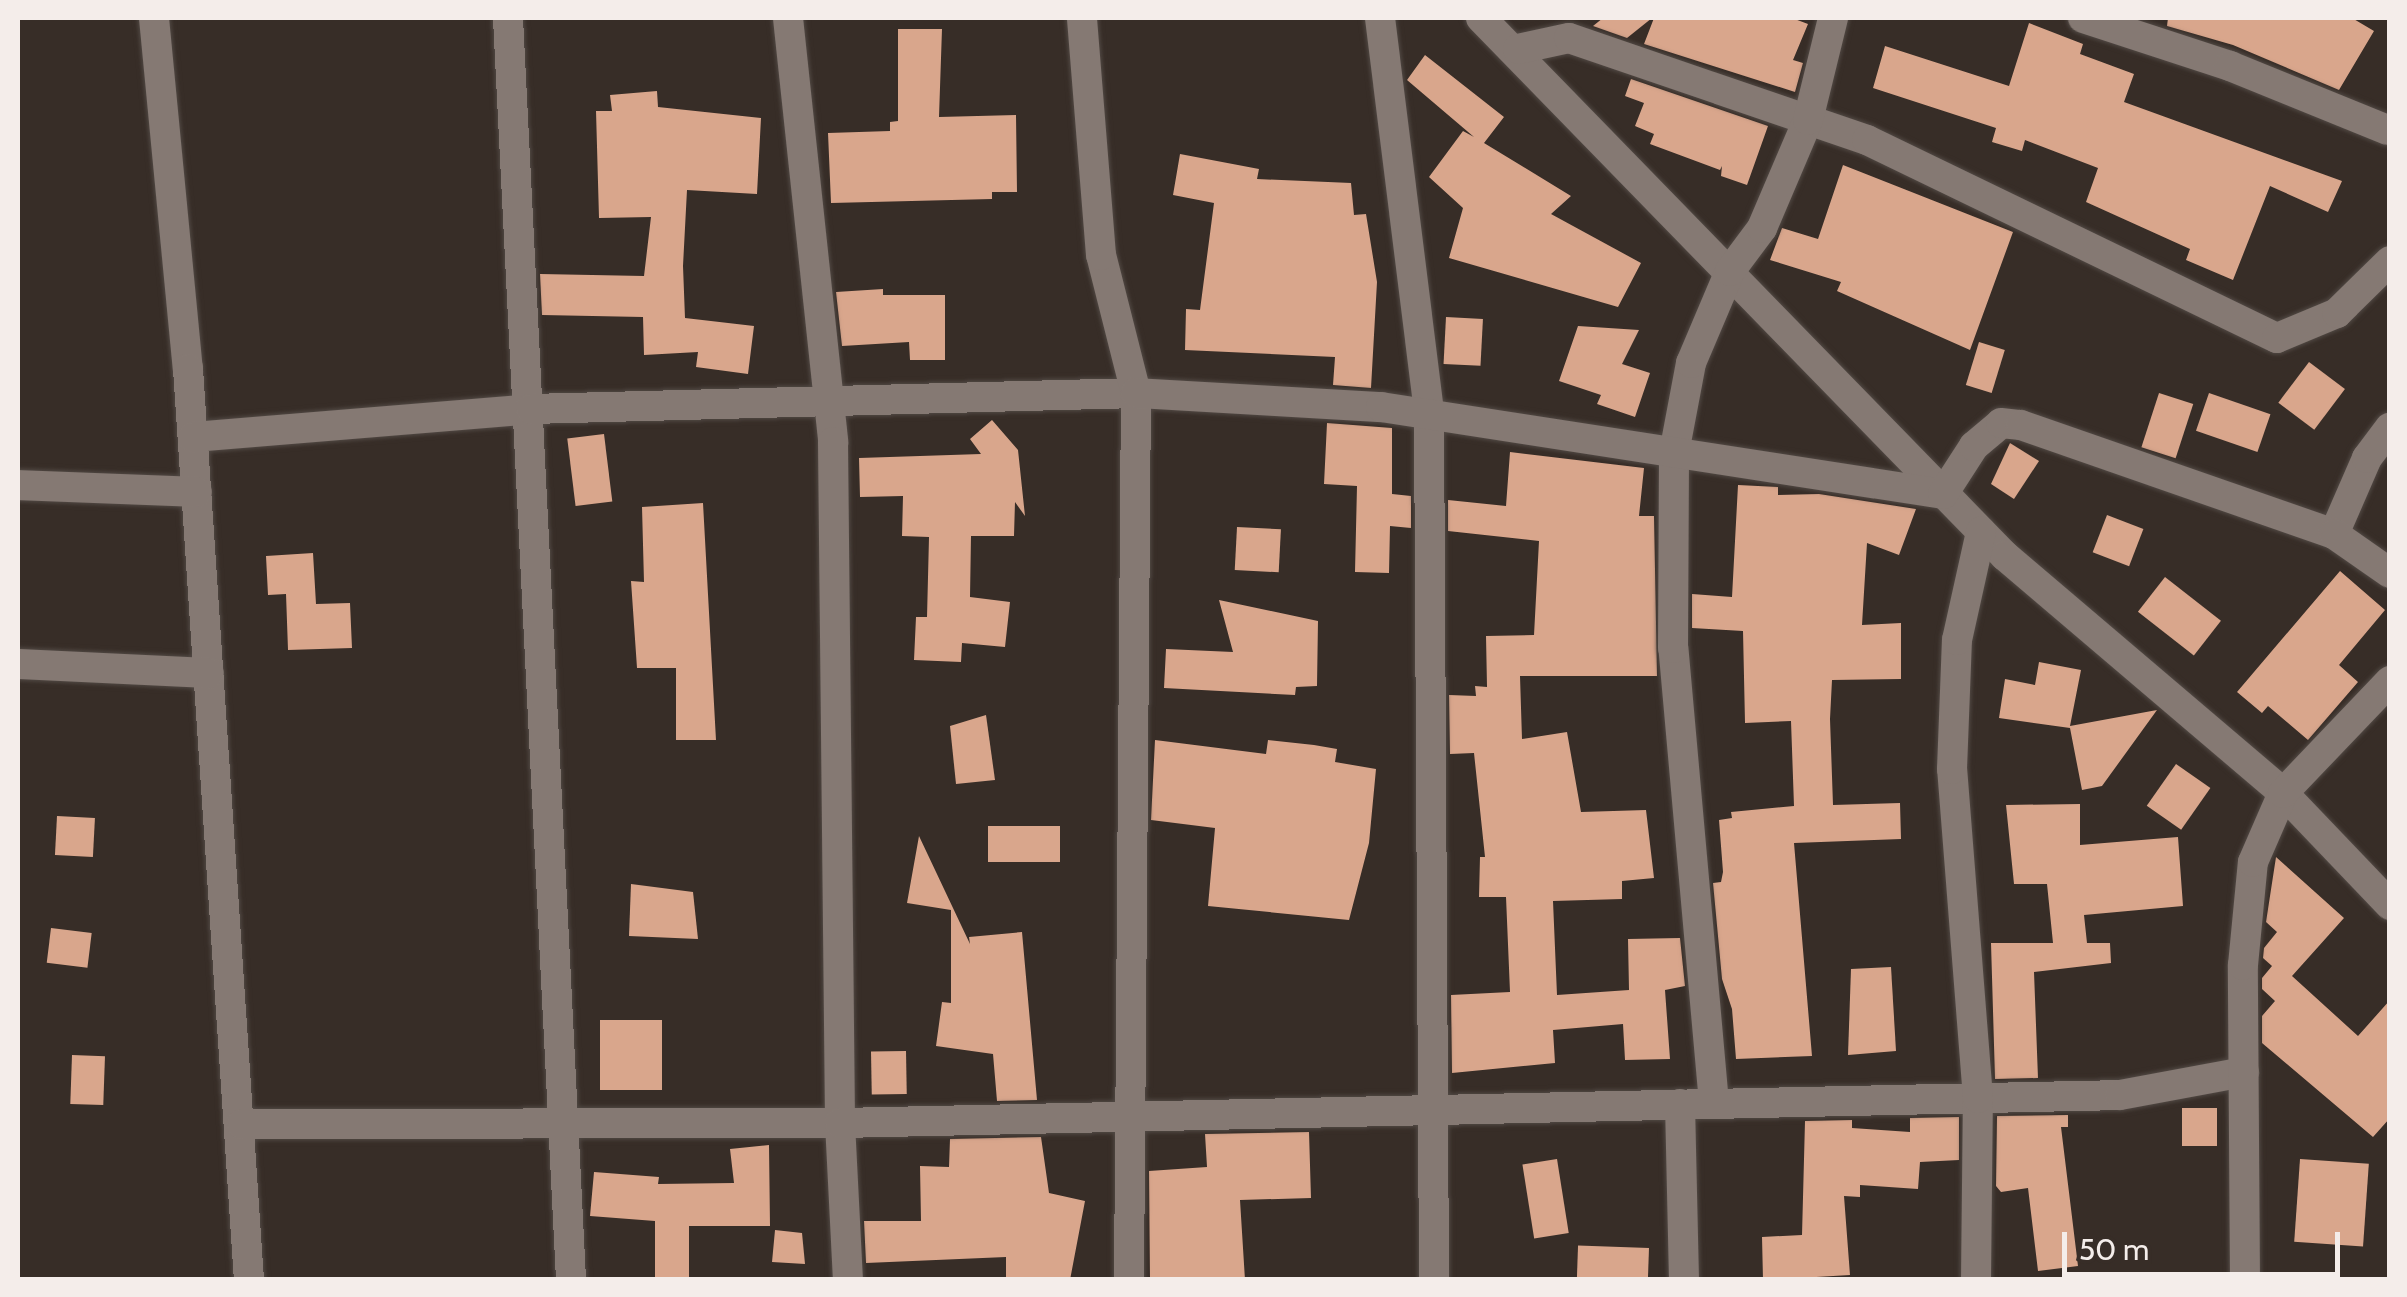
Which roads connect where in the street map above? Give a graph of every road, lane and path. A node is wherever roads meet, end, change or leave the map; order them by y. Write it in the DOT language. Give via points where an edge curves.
graph roads {
  1 [pos="154,18"];
  2 [pos="508,18"];
  3 [pos="788,18"];
  4 [pos="1082,18"];
  5 [pos="1380,18"];
  6 [pos="1482,18"];
  7 [pos="1833,18"];
  8 [pos="2083,18"];
  9 [pos="1518,49"];
  10 [pos="1808,120"];
  11 [pos="2389,130"];
  12 [pos="2390,261"];
  13 [pos="1730,271"];
  14 [pos="1136,392"];
  15 [pos="828,396"];
  16 [pos="531,409"];
  17 [pos="1429,414"];
  18 [pos="2390,428"];
  19 [pos="193,438"];
  20 [pos="1674,452"];
  21 [pos="18,485"];
  22 [pos="197,492"];
  23 [pos="1942,494"];
  24 [pos="1981,532"];
  25 [pos="2334,534"];
  26 [pos="2390,574"];
  27 [pos="18,664"];
  28 [pos="208,673"];
  29 [pos="2390,681"];
  30 [pos="2283,793"];
  31 [pos="2390,905"];
  32 [pos="2244,1072"];
  33 [pos="1978,1098"];
  34 [pos="1714,1103"];
  35 [pos="1680,1104"];
  36 [pos="1438,1111"];
  37 [pos="1128,1116"];
  38 [pos="566,1123"];
  39 [pos="840,1123"];
  40 [pos="242,1124"];
  41 [pos="249,1280"];
  42 [pos="570,1280"];
  43 [pos="848,1280"];
  44 [pos="1129,1280"];
  45 [pos="1434,1280"];
  46 [pos="1684,1280"];
  47 [pos="1976,1280"];
  48 [pos="2246,1280"];
  1 -- 19 [label="street"];
  2 -- 16 [label="street"];
  3 -- 15 [label="street"];
  4 -- 14 [label="street" via="1101,255"];
  5 -- 17 [label="street"];
  6 -- 9 [label="street"];
  7 -- 10 [label="street"];
  8 -- 11 [label="street" via="2230,66"];
  9 -- 10 [label="street" via="1569,38"];
  9 -- 13 [label="street"];
  10 -- 12 [label="street" via="1884,148 2276,338 2338,313"];
  10 -- 13 [label="street" via="1762,228"];
  13 -- 20 [label="street" via="1691,363"];
  13 -- 23 [label="street"];
  14 -- 15 [label="street"];
  14 -- 17 [label="street"];
  14 -- 37 [label="street"];
  15 -- 16 [label="street"];
  15 -- 39 [label="street"];
  16 -- 19 [label="street"];
  16 -- 38 [label="street"];
  17 -- 20 [label="street"];
  17 -- 36 [label="street"];
  18 -- 25 [label="street" via="2366,458"];
  19 -- 22 [label="street"];
  20 -- 23 [label="street"];
  20 -- 34 [label="street" via="1673,648"];
  21 -- 22 [label="street"];
  22 -- 28 [label="street"];
  23 -- 24 [label="street"];
  23 -- 25 [label="street" via="1974,446 2000,422 2046,432"];
  24 -- 30 [label="street"];
  24 -- 33 [label="street" via="1957,640 1952,769"];
  25 -- 26 [label="street"];
  27 -- 28 [label="street"];
  28 -- 40 [label="street"];
  29 -- 30 [label="street"];
  30 -- 31 [label="street"];
  30 -- 32 [label="street" via="2253,862 2243,964"];
  32 -- 33 [label="street" via="2120,1095"];
  32 -- 48 [label="street"];
  33 -- 34 [label="street"];
  33 -- 47 [label="street"];
  34 -- 35 [label="street"];
  35 -- 36 [label="street"];
  35 -- 46 [label="street"];
  36 -- 37 [label="street"];
  36 -- 45 [label="street"];
  37 -- 39 [label="street"];
  37 -- 44 [label="street"];
  38 -- 39 [label="street"];
  38 -- 40 [label="street"];
  38 -- 42 [label="street"];
  39 -- 43 [label="street"];
  40 -- 41 [label="street"];
}
